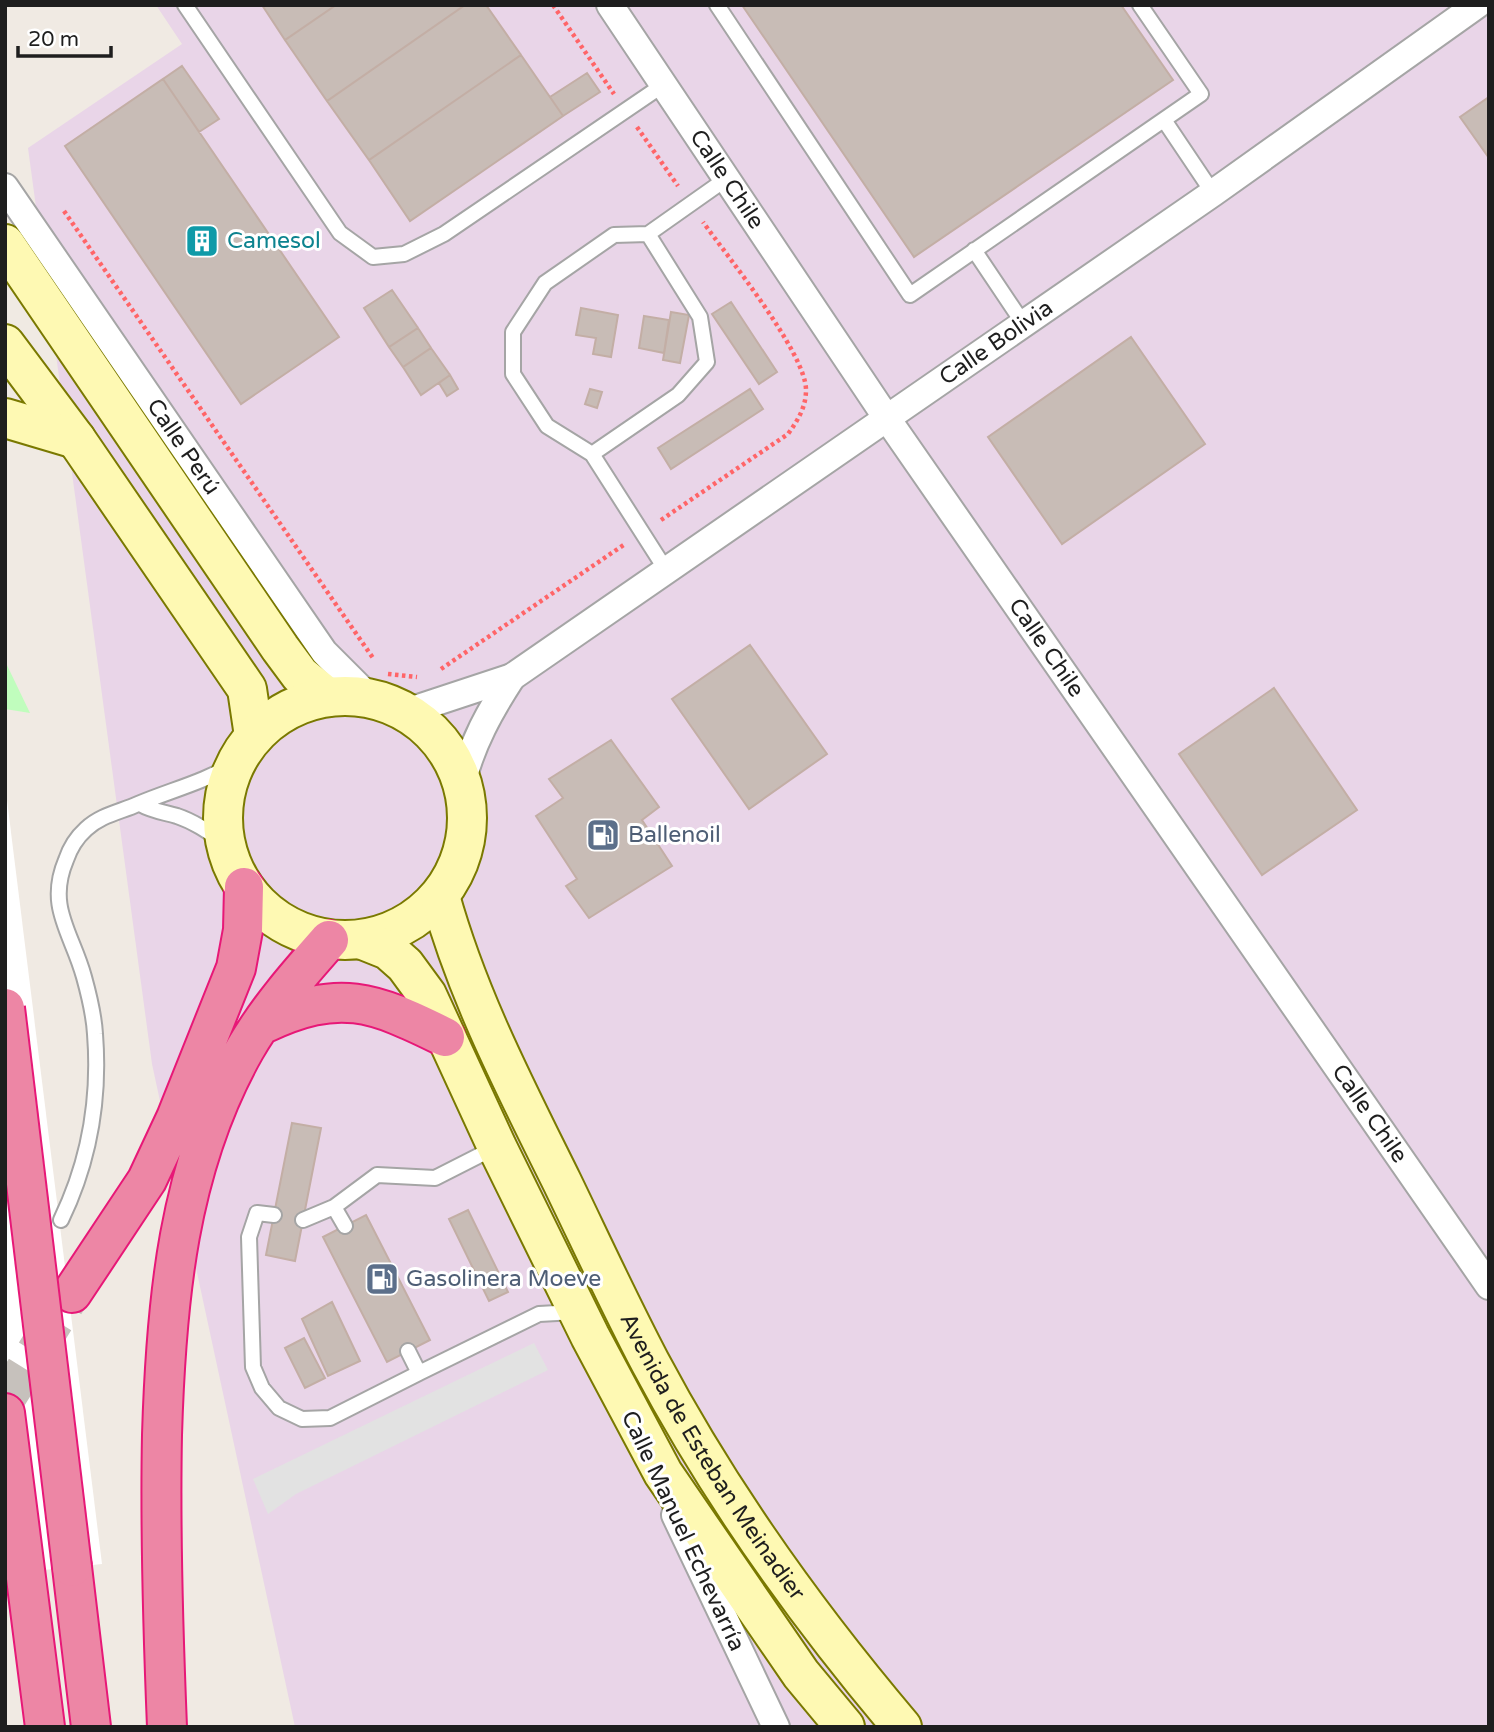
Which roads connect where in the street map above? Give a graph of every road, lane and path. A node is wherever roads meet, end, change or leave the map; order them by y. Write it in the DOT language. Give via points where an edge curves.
graph roads {
  1 [pos="185,5"];
  2 [pos="553,5"];
  3 [pos="610,5"];
  4 [pos="717,5"];
  5 [pos="1140,5"];
  6 [pos="1477,5"];
  7 [pos="663,85"];
  8 [pos="626,110"];
  9 [pos="1164,120"];
  10 [pos="726,179"];
  11 [pos="5,187"];
  12 [pos="1213,192"];
  13 [pos="691,204"];
  14 [pos="64,211"];
  15 [pos="648,234"];
  16 [pos="5,244"];
  17 [pos="974,250"];
  18 [pos="1023,323"];
  19 [pos="5,344"];
  20 [pos="886,417"];
  21 [pos="5,418"];
  22 [pos="76,439"];
  23 [pos="592,454"];
  24 [pos="642,532"];
  25 [pos="666,570"];
  26 [pos="438,671"];
  27 [pos="512,677"];
  28 [pos="377,678"];
  29 [pos="427,678"];
  30 [pos="327,697"];
  31 [pos="405,712"];
  32 [pos="245,749"];
  33 [pos="462,783"];
  34 [pos="139,804"];
  35 [pos="226,844"];
  36 [pos="244,887"];
  37 [pos="440,896"];
  38 [pos="346,940"];
  39 [pos="5,1008"];
  40 [pos="263,1024"];
  41 [pos="445,1037"];
  42 [pos="497,1147"];
  43 [pos="334,1207"];
  44 [pos="274,1215"];
  45 [pos="61,1220"];
  46 [pos="303,1220"];
  47 [pos="345,1226"];
  48 [pos="1489,1286"];
  49 [pos="72,1293"];
  50 [pos="584,1324"];
  51 [pos="408,1351"];
  52 [pos="419,1373"];
  53 [pos="5,1413"];
  54 [pos="45,1727"];
  55 [pos="91,1727"];
  56 [pos="166,1727"];
  57 [pos="776,1727"];
  58 [pos="845,1727"];
  59 [pos="902,1727"];
  1 -- 8 [label="lane" via="340,233 373,257 404,254 444,234"];
  2 -- 8 [label="path"];
  3 -- 7 [label="street, Calle Chile"];
  4 -- 17 [label="lane" via="910,295"];
  5 -- 9 [label="lane" via="1201,94"];
  6 -- 12 [label="street, Calle Bolivia"];
  7 -- 8 [label="lane"];
  7 -- 10 [label="street, Calle Chile"];
  8 -- 13 [label="path"];
  9 -- 12 [label="lane"];
  9 -- 17 [label="lane"];
  10 -- 13 [label="lane"];
  10 -- 20 [label="street, Calle Chile"];
  11 -- 28 [label="street, Calle Perú" via="324,652"];
  12 -- 18 [label="street, Calle Bolivia"];
  13 -- 15 [label="lane"];
  13 -- 24 [label="path" via="799,361 806,389 801,415 789,434"];
  14 -- 28 [label="path"];
  15 -- 23 [label="lane" via="700,317 707,362 678,395"];
  15 -- 23 [label="lane" via="614,235 545,284 513,332 513,374 547,426"];
  16 -- 30 [label="street, Calle Perú" via="280,648 300,675"];
  17 -- 18 [label="lane"];
  18 -- 20 [label="street, Calle Bolivia"];
  19 -- 22 [label="street"];
  20 -- 25 [label="street, Calle Bolivia"];
  20 -- 48 [label="street, Calle Chile"];
  21 -- 22 [label="street"];
  22 -- 32 [label="street" via="247,689"];
  23 -- 24 [label="lane"];
  24 -- 25 [label="lane"];
  24 -- 26 [label="path"];
  25 -- 27 [label="street, Calle Bolivia"];
  27 -- 31 [label="street, Calle Bolivia"];
  27 -- 33 [label="street, Calle Bolivia" via="469,753"];
  28 -- 29 [label="path"];
  28 -- 30 [label="street"];
  28 -- 31 [label="street"];
  30 -- 32 [label="street" via="288,710"];
  31 -- 33 [label="street" via="440,742"];
  32 -- 34 [label="lane" via="214,776 150,796"];
  32 -- 35 [label="street" via="224,803"];
  33 -- 37 [label="street" via="465,842"];
  34 -- 35 [label="lane" via="197,825"];
  34 -- 45 [label="lane" via="103,817 86,829 72,845 57,894 84,975 95,1032 96,1091 88,1148"];
  35 -- 36 [label="street"];
  36 -- 38 [label="street" via="261,907 304,934"];
  36 -- 49 [label="highway" via="236,968 176,1118 147,1180"];
  37 -- 38 [label="street" via="406,925"];
  37 -- 59 [label="street, Avenida de Esteban Meinadier" via="457,956 497,1051 651,1364 720,1480 794,1590"];
  38 -- 40 [label="highway" via="274,1004"];
  38 -- 41 [label="street, Avenida de Esteban Meinadier" via="388,950 405,965 427,995"];
  39 -- 55 [label="highway, bridge"];
  40 -- 41 [label="highway" via="324,1002 352,1001 380,1008"];
  40 -- 56 [label="highway" via="246,1048 214,1116 177,1237 164,1360 161,1482"];
  41 -- 42 [label="street, Avenida de Esteban Meinadier"];
  42 -- 43 [label="lane" via="435,1178 377,1175"];
  42 -- 50 [label="street, Avenida de Esteban Meinadier"];
  43 -- 46 [label="lane"];
  43 -- 47 [label="lane"];
  44 -- 52 [label="lane" via="257,1213 249,1237 253,1367 262,1388 279,1408 302,1419 330,1418"];
  50 -- 52 [label="lane" via="539,1314"];
  50 -- 57 [label="street, Calle Manuel Echevarría"];
  50 -- 58 [label="street, Avenida de Esteban Meinadier" via="663,1473 801,1674"];
  51 -- 52 [label="lane"];
  53 -- 54 [label="highway"];
}
